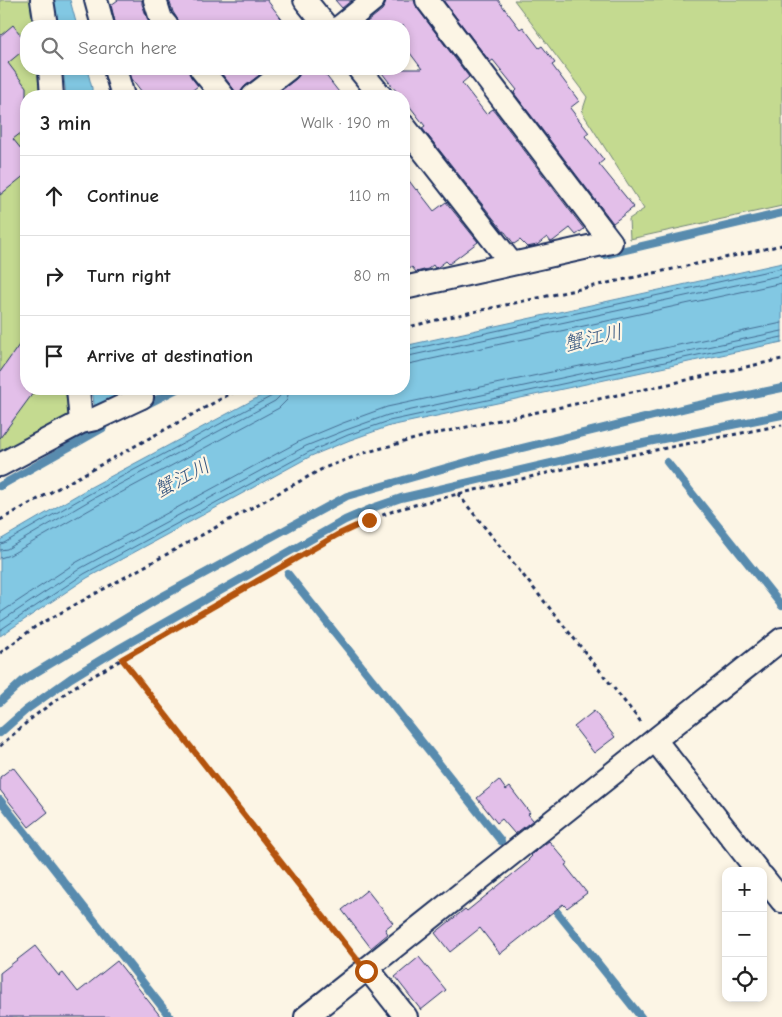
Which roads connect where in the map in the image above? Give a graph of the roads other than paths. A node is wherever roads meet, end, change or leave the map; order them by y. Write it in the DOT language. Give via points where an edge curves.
graph roads {
  1 [pos="42,0"];
  2 [pos="96,0"];
  3 [pos="154,0"];
  4 [pos="306,0"];
  5 [pos="373,0"];
  6 [pos="426,0"];
  7 [pos="45,20"];
  8 [pos="101,20"];
  9 [pos="162,20"];
  10 [pos="321,20"];
  11 [pos="348,20"];
  12 [pos="50,75"];
  13 [pos="117,75"];
  14 [pos="206,75"];
  15 [pos="280,75"];
  16 [pos="364,75"];
  17 [pos="52,90"];
  18 [pos="121,90"];
  19 [pos="218,90"];
  20 [pos="261,90"];
  21 [pos="376,90"];
  22 [pos="410,134"];
  23 [pos="512,264"];
  24 [pos="410,287"];
  25 [pos="82,395"];
  26 [pos="142,395"];
  27 [pos="95,418"];
  28 [pos="0,465"];
  29 [pos="782,639"];
  30 [pos="655,740"];
  31 [pos="755,867"];
  32 [pos="767,883"];
  33 [pos="782,901"];
  34 [pos="367,970"];
  35 [pos="306,1017"];
  36 [pos="406,1017"];
  1 -- 7 [label="street"];
  2 -- 8 [label="street"];
  3 -- 9 [label="street"];
  4 -- 10 [label="street"];
  5 -- 11 [label="street"];
  6 -- 23 [label="street" via="611,242"];
  12 -- 17 [label="street"];
  13 -- 18 [label="street"];
  14 -- 19 [label="street"];
  15 -- 20 [label="street"];
  16 -- 21 [label="street"];
  22 -- 23 [label="street"];
  23 -- 24 [label="street"];
  25 -- 27 [label="street"];
  26 -- 27 [label="street"];
  27 -- 28 [label="street"];
  29 -- 30 [label="street"];
  30 -- 31 [label="street"];
  30 -- 34 [label="street"];
  32 -- 33 [label="street"];
  34 -- 35 [label="street"];
  34 -- 36 [label="street"];
}
